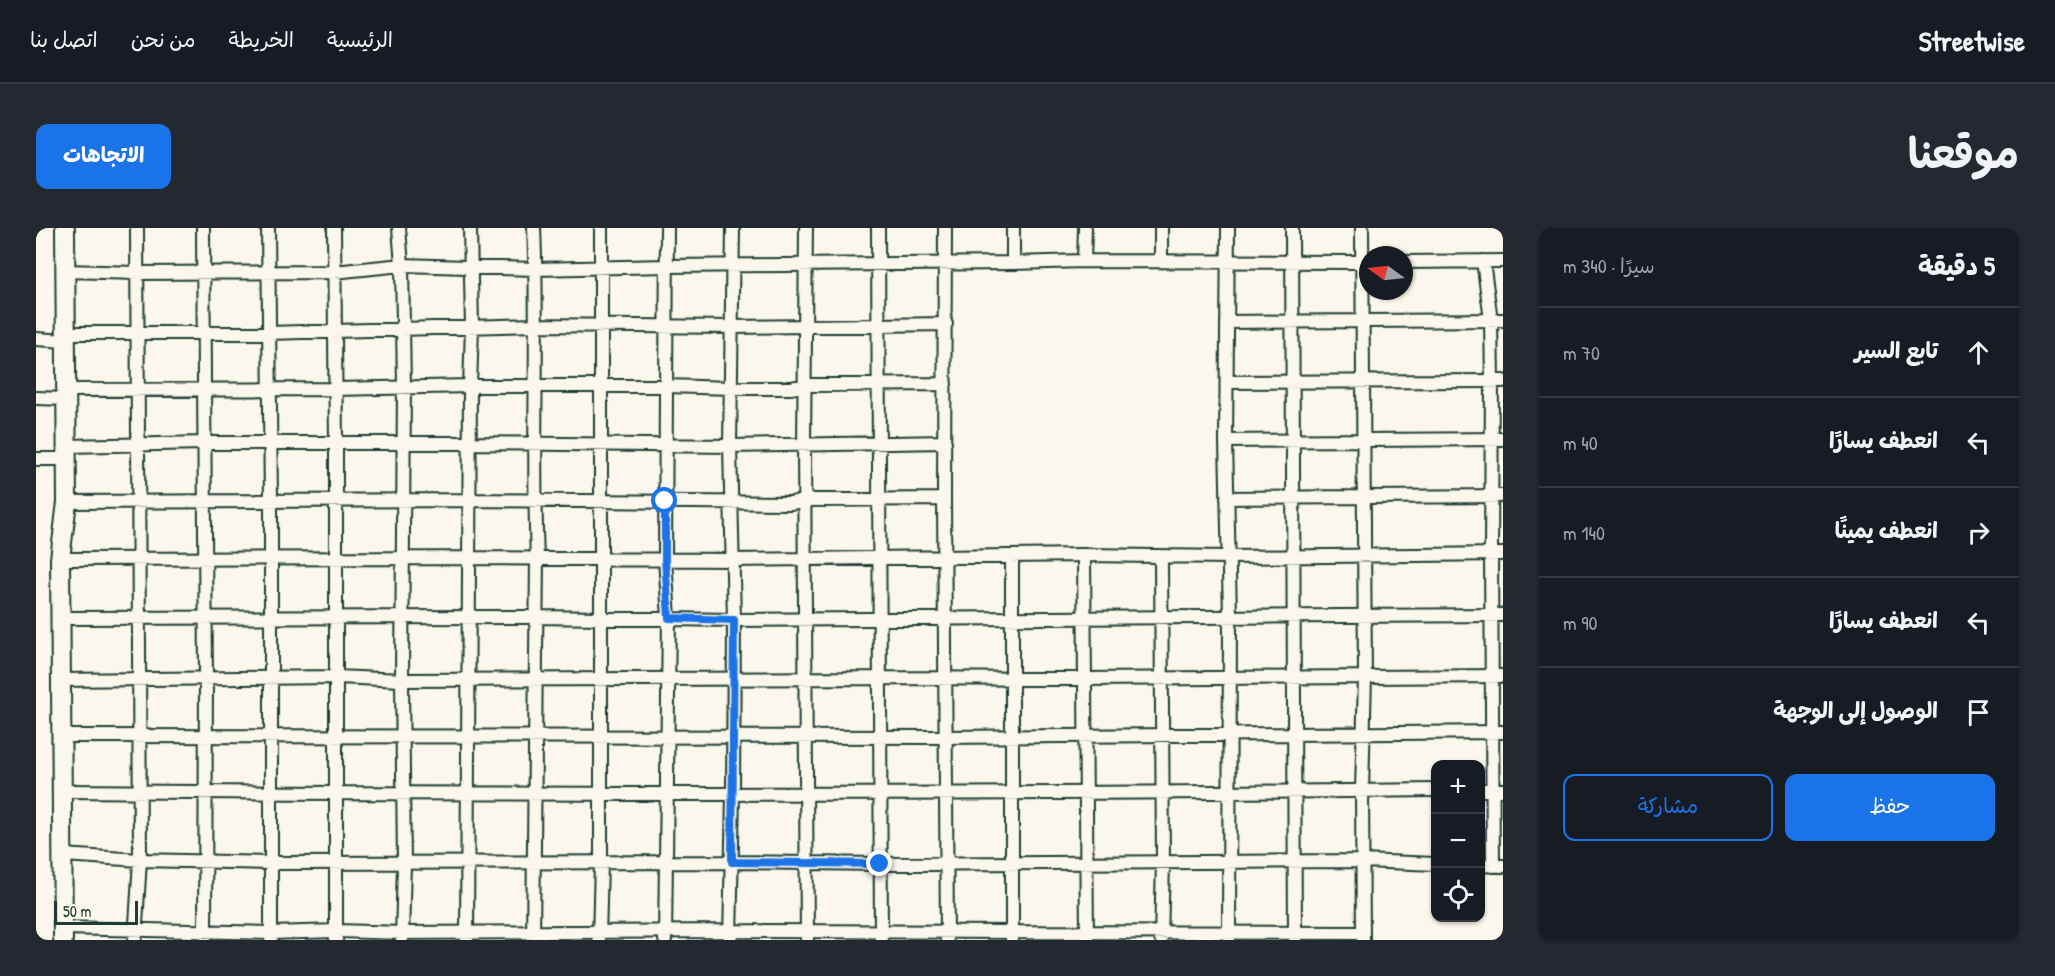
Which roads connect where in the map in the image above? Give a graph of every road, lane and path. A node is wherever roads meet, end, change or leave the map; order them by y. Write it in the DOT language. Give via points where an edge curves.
graph roads {
  1 [pos="65,228"];
  2 [pos="137,228"];
  3 [pos="203,228"];
  4 [pos="268,228"];
  5 [pos="334,228"];
  6 [pos="399,228"];
  7 [pos="470,228"];
  8 [pos="534,228"];
  9 [pos="601,228"];
  10 [pos="667,228"];
  11 [pos="733,228"];
  12 [pos="806,228"];
  13 [pos="878,228"];
  14 [pos="945,228"];
  15 [pos="1013,228"];
  16 [pos="1084,228"];
  17 [pos="1161,228"];
  18 [pos="1228,228"];
  19 [pos="1292,228"];
  20 [pos="1362,228"];
  21 [pos="1364,246"];
  22 [pos="1084,261"];
  23 [pos="1161,261"];
  24 [pos="1228,261"];
  25 [pos="1293,261"];
  26 [pos="1413,261"];
  27 [pos="1484,261"];
  28 [pos="1503,261"];
  29 [pos="1359,262"];
  30 [pos="879,263"];
  31 [pos="945,263"];
  32 [pos="1013,263"];
  33 [pos="806,264"];
  34 [pos="402,265"];
  35 [pos="733,265"];
  36 [pos="667,266"];
  37 [pos="472,269"];
  38 [pos="536,269"];
  39 [pos="602,269"];
  40 [pos="65,271"];
  41 [pos="203,272"];
  42 [pos="269,272"];
  43 [pos="334,272"];
  44 [pos="138,273"];
  45 [pos="1364,300"];
  46 [pos="1497,320"];
  47 [pos="1227,321"];
  48 [pos="1293,322"];
  49 [pos="1363,322"];
  50 [pos="880,324"];
  51 [pos="946,324"];
  52 [pos="536,325"];
  53 [pos="602,325"];
  54 [pos="666,326"];
  55 [pos="807,326"];
  56 [pos="472,327"];
  57 [pos="733,327"];
  58 [pos="404,329"];
  59 [pos="334,332"];
  60 [pos="138,333"];
  61 [pos="203,333"];
  62 [pos="269,333"];
  63 [pos="65,337"];
  64 [pos="36,339"];
  65 [pos="1498,381"];
  66 [pos="1227,382"];
  67 [pos="1364,382"];
  68 [pos="1292,383"];
  69 [pos="880,384"];
  70 [pos="945,384"];
  71 [pos="806,385"];
  72 [pos="405,386"];
  73 [pos="470,386"];
  74 [pos="535,386"];
  75 [pos="601,386"];
  76 [pos="666,386"];
  77 [pos="732,388"];
  78 [pos="270,389"];
  79 [pos="336,389"];
  80 [pos="138,390"];
  81 [pos="203,390"];
  82 [pos="66,394"];
  83 [pos="36,398"];
  84 [pos="1497,439"];
  85 [pos="1364,440"];
  86 [pos="1226,441"];
  87 [pos="1292,441"];
  88 [pos="879,442"];
  89 [pos="945,442"];
  90 [pos="205,443"];
  91 [pos="336,443"];
  92 [pos="469,443"];
  93 [pos="535,443"];
  94 [pos="138,444"];
  95 [pos="271,444"];
  96 [pos="404,444"];
  97 [pos="601,444"];
  98 [pos="804,445"];
  99 [pos="665,446"];
  100 [pos="730,446"];
  101 [pos="67,452"];
  102 [pos="36,459"];
  103 [pos="1497,496"];
  104 [pos="1364,497"];
  105 [pos="1227,498"];
  106 [pos="1292,498"];
  107 [pos="944,499"];
  108 [pos="206,500"];
  109 [pos="272,500"];
  110 [pos="470,500"];
  111 [pos="806,500"];
  112 [pos="879,500"];
  113 [pos="138,501"];
  114 [pos="336,501"];
  115 [pos="403,501"];
  116 [pos="534,501"];
  117 [pos="601,501"];
  118 [pos="665,501"];
  119 [pos="67,502"];
  120 [pos="732,503"];
  121 [pos="1497,554"];
  122 [pos="1084,555"];
  123 [pos="1365,555"];
  124 [pos="1229,556"];
  125 [pos="1293,556"];
  126 [pos="206,557"];
  127 [pos="271,557"];
  128 [pos="944,557"];
  129 [pos="1012,557"];
  130 [pos="1161,557"];
  131 [pos="139,558"];
  132 [pos="336,558"];
  133 [pos="470,558"];
  134 [pos="537,558"];
  135 [pos="601,558"];
  136 [pos="879,558"];
  137 [pos="60,559"];
  138 [pos="403,559"];
  139 [pos="665,559"];
  140 [pos="806,559"];
  141 [pos="732,560"];
  142 [pos="1497,615"];
  143 [pos="1230,616"];
  144 [pos="1295,616"];
  145 [pos="1364,616"];
  146 [pos="206,617"];
  147 [pos="536,617"];
  148 [pos="1085,617"];
  149 [pos="1161,617"];
  150 [pos="60,618"];
  151 [pos="140,618"];
  152 [pos="271,618"];
  153 [pos="337,618"];
  154 [pos="469,618"];
  155 [pos="601,618"];
  156 [pos="669,618"];
  157 [pos="806,618"];
  158 [pos="880,618"];
  159 [pos="1012,618"];
  160 [pos="402,619"];
  161 [pos="945,619"];
  162 [pos="734,620"];
  163 [pos="1497,676"];
  164 [pos="337,677"];
  165 [pos="1161,677"];
  166 [pos="1365,677"];
  167 [pos="272,678"];
  168 [pos="807,678"];
  169 [pos="880,678"];
  170 [pos="1229,678"];
  171 [pos="1295,678"];
  172 [pos="206,679"];
  173 [pos="468,679"];
  174 [pos="535,679"];
  175 [pos="602,679"];
  176 [pos="732,679"];
  177 [pos="1012,679"];
  178 [pos="1085,679"];
  179 [pos="60,680"];
  180 [pos="141,680"];
  181 [pos="402,680"];
  182 [pos="668,680"];
  183 [pos="945,680"];
  184 [pos="1498,732"];
  185 [pos="1364,734"];
  186 [pos="336,735"];
  187 [pos="1295,735"];
  188 [pos="62,736"];
  189 [pos="141,736"];
  190 [pos="206,736"];
  191 [pos="272,736"];
  192 [pos="470,736"];
  193 [pos="733,736"];
  194 [pos="1084,736"];
  195 [pos="1161,736"];
  196 [pos="1230,736"];
  197 [pos="403,737"];
  198 [pos="534,737"];
  199 [pos="668,737"];
  200 [pos="808,737"];
  201 [pos="881,737"];
  202 [pos="946,737"];
  203 [pos="1012,737"];
  204 [pos="600,738"];
  205 [pos="1431,790"];
  206 [pos="1492,790"];
  207 [pos="62,791"];
  208 [pos="1362,791"];
  209 [pos="140,792"];
  210 [pos="206,793"];
  211 [pos="272,793"];
  212 [pos="534,793"];
  213 [pos="1161,793"];
  214 [pos="1229,793"];
  215 [pos="1294,793"];
  216 [pos="403,794"];
  217 [pos="468,794"];
  218 [pos="601,794"];
  219 [pos="733,794"];
  220 [pos="881,794"];
  221 [pos="1012,794"];
  222 [pos="337,795"];
  223 [pos="668,795"];
  224 [pos="808,795"];
  225 [pos="947,795"];
  226 [pos="1085,795"];
  227 [pos="63,855"];
  228 [pos="141,861"];
  229 [pos="1294,861"];
  230 [pos="1362,861"];
  231 [pos="206,862"];
  232 [pos="337,862"];
  233 [pos="667,862"];
  234 [pos="732,862"];
  235 [pos="1087,862"];
  236 [pos="1163,862"];
  237 [pos="1229,862"];
  238 [pos="271,863"];
  239 [pos="404,863"];
  240 [pos="469,863"];
  241 [pos="601,863"];
  242 [pos="807,863"];
  243 [pos="1012,863"];
  244 [pos="535,864"];
  245 [pos="880,864"];
  246 [pos="947,864"];
  247 [pos="1431,864"];
  248 [pos="1492,866"];
  249 [pos="63,934"];
  250 [pos="135,934"];
  251 [pos="205,935"];
  252 [pos="337,935"];
  253 [pos="271,936"];
  254 [pos="402,936"];
  255 [pos="468,936"];
  256 [pos="534,936"];
  257 [pos="599,936"];
  258 [pos="665,936"];
  259 [pos="730,936"];
  260 [pos="807,936"];
  261 [pos="881,936"];
  262 [pos="947,936"];
  263 [pos="1012,936"];
  264 [pos="1087,936"];
  265 [pos="1161,936"];
  266 [pos="1229,936"];
  267 [pos="1295,936"];
  268 [pos="1363,937"];
  1 -- 40 [label="street"];
  2 -- 44 [label="street"];
  3 -- 41 [label="street"];
  4 -- 42 [label="street"];
  5 -- 43 [label="street"];
  6 -- 34 [label="street"];
  7 -- 37 [label="street"];
  8 -- 38 [label="street"];
  9 -- 39 [label="street"];
  10 -- 36 [label="street"];
  11 -- 35 [label="street"];
  12 -- 33 [label="street"];
  13 -- 30 [label="street"];
  14 -- 31 [label="street"];
  15 -- 32 [label="street"];
  16 -- 22 [label="street"];
  17 -- 23 [label="street"];
  18 -- 24 [label="street"];
  19 -- 25 [label="street"];
  20 -- 21 [label="street"];
  22 -- 23 [label="street"];
  22 -- 32 [label="street"];
  23 -- 24 [label="street"];
  24 -- 25 [label="street"];
  24 -- 47 [label="street"];
  25 -- 29 [label="street"];
  25 -- 48 [label="street"];
  26 -- 27 [label="street"];
  27 -- 28 [label="street"];
  27 -- 46 [label="street"];
  30 -- 31 [label="street"];
  30 -- 33 [label="street"];
  30 -- 50 [label="street"];
  31 -- 32 [label="street"];
  31 -- 51 [label="street"];
  33 -- 35 [label="street"];
  33 -- 55 [label="street"];
  34 -- 37 [label="street"];
  34 -- 43 [label="street"];
  34 -- 58 [label="street"];
  35 -- 36 [label="street"];
  35 -- 57 [label="street"];
  36 -- 39 [label="street"];
  36 -- 54 [label="street"];
  37 -- 38 [label="street"];
  37 -- 56 [label="street"];
  38 -- 39 [label="street"];
  38 -- 52 [label="street"];
  39 -- 53 [label="street"];
  40 -- 44 [label="street"];
  40 -- 63 [label="street"];
  41 -- 42 [label="street"];
  41 -- 44 [label="street"];
  41 -- 61 [label="street"];
  42 -- 43 [label="street"];
  42 -- 62 [label="street"];
  43 -- 59 [label="street"];
  44 -- 60 [label="street"];
  45 -- 49 [label="street"];
  46 -- 49 [label="street"];
  46 -- 65 [label="street"];
  47 -- 48 [label="street"];
  47 -- 66 [label="street"];
  48 -- 49 [label="street"];
  48 -- 68 [label="street"];
  49 -- 67 [label="street"];
  50 -- 51 [label="street"];
  50 -- 55 [label="street"];
  50 -- 69 [label="street"];
  51 -- 70 [label="street"];
  52 -- 53 [label="street"];
  52 -- 56 [label="street"];
  52 -- 74 [label="street"];
  53 -- 54 [label="street"];
  53 -- 75 [label="street"];
  54 -- 57 [label="street"];
  54 -- 76 [label="street"];
  55 -- 57 [label="street"];
  55 -- 71 [label="street"];
  56 -- 58 [label="street"];
  56 -- 73 [label="street"];
  57 -- 77 [label="street"];
  58 -- 59 [label="street"];
  58 -- 72 [label="street"];
  59 -- 62 [label="street"];
  59 -- 79 [label="street"];
  60 -- 61 [label="street"];
  60 -- 63 [label="street"];
  60 -- 80 [label="street"];
  61 -- 62 [label="street"];
  61 -- 81 [label="street"];
  62 -- 78 [label="street"];
  63 -- 64 [label="street"];
  63 -- 82 [label="street"];
  65 -- 67 [label="street"];
  65 -- 84 [label="street"];
  66 -- 68 [label="street"];
  66 -- 86 [label="street"];
  67 -- 68 [label="street"];
  67 -- 85 [label="street"];
  68 -- 87 [label="street"];
  69 -- 70 [label="street"];
  69 -- 71 [label="street"];
  69 -- 88 [label="street"];
  70 -- 89 [label="street"];
  71 -- 77 [label="street"];
  71 -- 98 [label="street"];
  72 -- 73 [label="street"];
  72 -- 79 [label="street"];
  72 -- 96 [label="street"];
  73 -- 74 [label="street"];
  73 -- 92 [label="street"];
  74 -- 75 [label="street"];
  74 -- 93 [label="street"];
  75 -- 76 [label="street"];
  75 -- 97 [label="street"];
  76 -- 77 [label="street"];
  76 -- 99 [label="street"];
  77 -- 100 [label="street"];
  78 -- 79 [label="street"];
  78 -- 81 [label="street"];
  78 -- 95 [label="street"];
  79 -- 91 [label="street"];
  80 -- 81 [label="street"];
  80 -- 82 [label="street"];
  80 -- 94 [label="street"];
  81 -- 90 [label="street"];
  82 -- 83 [label="street"];
  82 -- 101 [label="street"];
  84 -- 85 [label="street"];
  84 -- 103 [label="street"];
  85 -- 87 [label="street"];
  85 -- 104 [label="street"];
  86 -- 87 [label="street"];
  86 -- 105 [label="street"];
  87 -- 106 [label="street"];
  88 -- 89 [label="street"];
  88 -- 98 [label="street"];
  88 -- 112 [label="street"];
  89 -- 107 [label="street"];
  90 -- 94 [label="street"];
  90 -- 95 [label="street"];
  90 -- 108 [label="street"];
  91 -- 95 [label="street"];
  91 -- 96 [label="street"];
  91 -- 114 [label="street"];
  92 -- 93 [label="street"];
  92 -- 96 [label="street"];
  92 -- 110 [label="street"];
  93 -- 97 [label="street"];
  93 -- 116 [label="street"];
  94 -- 101 [label="street"];
  94 -- 113 [label="street"];
  95 -- 109 [label="street"];
  96 -- 115 [label="street"];
  97 -- 99 [label="street"];
  97 -- 117 [label="street"];
  98 -- 100 [label="street"];
  98 -- 111 [label="street"];
  99 -- 100 [label="street"];
  99 -- 118 [label="street"];
  100 -- 120 [label="street"];
  101 -- 102 [label="street"];
  101 -- 119 [label="street"];
  103 -- 104 [label="street"];
  103 -- 121 [label="street"];
  104 -- 106 [label="street"];
  104 -- 123 [label="street"];
  105 -- 106 [label="street"];
  105 -- 124 [label="street"];
  106 -- 125 [label="street"];
  107 -- 112 [label="street"];
  107 -- 128 [label="street"];
  108 -- 109 [label="street"];
  108 -- 113 [label="street"];
  108 -- 126 [label="street"];
  109 -- 114 [label="street"];
  109 -- 127 [label="street"];
  110 -- 115 [label="street"];
  110 -- 116 [label="street"];
  110 -- 133 [label="street"];
  111 -- 112 [label="street"];
  111 -- 120 [label="street"];
  111 -- 140 [label="street"];
  112 -- 136 [label="street"];
  113 -- 119 [label="street"];
  113 -- 131 [label="street"];
  114 -- 115 [label="street"];
  114 -- 132 [label="street"];
  115 -- 138 [label="street"];
  116 -- 117 [label="street"];
  116 -- 134 [label="street"];
  117 -- 118 [label="street"];
  117 -- 135 [label="street"];
  118 -- 120 [label="street"];
  118 -- 139 [label="street"];
  119 -- 137 [label="street"];
  120 -- 141 [label="street"];
  121 -- 123 [label="street"];
  121 -- 142 [label="street"];
  122 -- 129 [label="street"];
  122 -- 130 [label="street"];
  122 -- 148 [label="street"];
  123 -- 125 [label="street"];
  123 -- 145 [label="street"];
  124 -- 125 [label="street"];
  124 -- 130 [label="street"];
  124 -- 143 [label="street"];
  125 -- 144 [label="street"];
  126 -- 127 [label="street"];
  126 -- 131 [label="street"];
  126 -- 146 [label="street"];
  127 -- 132 [label="street"];
  127 -- 152 [label="street"];
  128 -- 129 [label="street"];
  128 -- 136 [label="street"];
  128 -- 161 [label="street"];
  129 -- 159 [label="street"];
  130 -- 149 [label="street"];
  131 -- 137 [label="street"];
  131 -- 151 [label="street"];
  132 -- 138 [label="street"];
  132 -- 153 [label="street"];
  133 -- 134 [label="street"];
  133 -- 138 [label="street"];
  133 -- 154 [label="street"];
  134 -- 135 [label="street"];
  134 -- 147 [label="street"];
  135 -- 139 [label="street"];
  135 -- 155 [label="street"];
  136 -- 140 [label="street"];
  136 -- 158 [label="street"];
  137 -- 150 [label="street"];
  138 -- 160 [label="street"];
  139 -- 141 [label="street"];
  139 -- 156 [label="street"];
  140 -- 141 [label="street"];
  140 -- 157 [label="street"];
  141 -- 162 [label="street"];
  142 -- 145 [label="street"];
  142 -- 163 [label="street"];
  143 -- 144 [label="street"];
  143 -- 149 [label="street"];
  143 -- 170 [label="street"];
  144 -- 145 [label="street"];
  144 -- 171 [label="street"];
  145 -- 166 [label="street"];
  146 -- 151 [label="street"];
  146 -- 152 [label="street"];
  146 -- 172 [label="street"];
  147 -- 154 [label="street"];
  147 -- 155 [label="street"];
  147 -- 174 [label="street"];
  148 -- 149 [label="street"];
  148 -- 159 [label="street"];
  148 -- 178 [label="street"];
  149 -- 165 [label="street"];
  150 -- 151 [label="street"];
  150 -- 179 [label="street"];
  151 -- 180 [label="street"];
  152 -- 153 [label="street"];
  152 -- 167 [label="street"];
  153 -- 160 [label="street"];
  153 -- 164 [label="street"];
  154 -- 160 [label="street"];
  154 -- 173 [label="street"];
  155 -- 156 [label="street"];
  155 -- 175 [label="street"];
  156 -- 162 [label="street"];
  156 -- 182 [label="street"];
  157 -- 158 [label="street"];
  157 -- 162 [label="street"];
  157 -- 168 [label="street"];
  158 -- 161 [label="street"];
  158 -- 169 [label="street"];
  159 -- 161 [label="street"];
  159 -- 177 [label="street"];
  160 -- 181 [label="street"];
  161 -- 183 [label="street"];
  162 -- 176 [label="street"];
  163 -- 166 [label="street"];
  163 -- 184 [label="street"];
  164 -- 167 [label="street"];
  164 -- 181 [label="street"];
  164 -- 186 [label="street"];
  165 -- 170 [label="street"];
  165 -- 178 [label="street"];
  165 -- 195 [label="street"];
  166 -- 171 [label="street"];
  166 -- 185 [label="street"];
  167 -- 172 [label="street"];
  167 -- 191 [label="street"];
  168 -- 169 [label="street"];
  168 -- 176 [label="street"];
  168 -- 200 [label="street"];
  169 -- 183 [label="street"];
  169 -- 201 [label="street"];
  170 -- 171 [label="street"];
  170 -- 196 [label="street"];
  171 -- 187 [label="street"];
  172 -- 180 [label="street"];
  172 -- 190 [label="street"];
  173 -- 174 [label="street"];
  173 -- 181 [label="street"];
  173 -- 192 [label="street"];
  174 -- 175 [label="street"];
  174 -- 198 [label="street"];
  175 -- 182 [label="street"];
  175 -- 204 [label="street"];
  176 -- 182 [label="street"];
  176 -- 193 [label="street"];
  177 -- 178 [label="street"];
  177 -- 183 [label="street"];
  177 -- 203 [label="street"];
  178 -- 194 [label="street"];
  179 -- 180 [label="street"];
  179 -- 188 [label="street"];
  180 -- 189 [label="street"];
  181 -- 197 [label="street"];
  182 -- 199 [label="street"];
  183 -- 202 [label="street"];
  184 -- 185 [label="street"];
  184 -- 206 [label="street"];
  185 -- 187 [label="street"];
  185 -- 208 [label="street"];
  186 -- 191 [label="street"];
  186 -- 197 [label="street"];
  186 -- 222 [label="street"];
  187 -- 196 [label="street"];
  187 -- 215 [label="street"];
  188 -- 189 [label="street"];
  188 -- 207 [label="street"];
  189 -- 190 [label="street"];
  189 -- 209 [label="street"];
  190 -- 191 [label="street"];
  190 -- 210 [label="street"];
  191 -- 211 [label="street"];
  192 -- 197 [label="street"];
  192 -- 198 [label="street"];
  192 -- 217 [label="street"];
  193 -- 199 [label="street"];
  193 -- 200 [label="street"];
  193 -- 219 [label="street"];
  194 -- 195 [label="street"];
  194 -- 203 [label="street"];
  194 -- 226 [label="street"];
  195 -- 196 [label="street"];
  195 -- 213 [label="street"];
  196 -- 214 [label="street"];
  197 -- 216 [label="street"];
  198 -- 204 [label="street"];
  198 -- 212 [label="street"];
  199 -- 204 [label="street"];
  199 -- 223 [label="street"];
  200 -- 201 [label="street"];
  200 -- 224 [label="street"];
  201 -- 202 [label="street"];
  201 -- 220 [label="street"];
  202 -- 203 [label="street"];
  202 -- 225 [label="street"];
  203 -- 221 [label="street"];
  204 -- 218 [label="street"];
  205 -- 208 [label="street"];
  206 -- 248 [label="street"];
  207 -- 209 [label="street"];
  207 -- 227 [label="street"];
  208 -- 215 [label="street"];
  208 -- 230 [label="street"];
  209 -- 210 [label="street"];
  209 -- 228 [label="street"];
  210 -- 211 [label="street"];
  210 -- 231 [label="street"];
  211 -- 222 [label="street"];
  211 -- 238 [label="street"];
  212 -- 217 [label="street"];
  212 -- 218 [label="street"];
  212 -- 244 [label="street"];
  213 -- 214 [label="street"];
  213 -- 226 [label="street"];
  213 -- 236 [label="street"];
  214 -- 215 [label="street"];
  214 -- 237 [label="street"];
  215 -- 229 [label="street"];
  216 -- 217 [label="street"];
  216 -- 222 [label="street"];
  216 -- 239 [label="street"];
  217 -- 240 [label="street"];
  218 -- 223 [label="street"];
  218 -- 241 [label="street"];
  219 -- 223 [label="street"];
  219 -- 224 [label="street"];
  219 -- 234 [label="street"];
  220 -- 224 [label="street"];
  220 -- 225 [label="street"];
  220 -- 245 [label="street"];
  221 -- 225 [label="street"];
  221 -- 226 [label="street"];
  221 -- 243 [label="street"];
  222 -- 232 [label="street"];
  223 -- 233 [label="street"];
  224 -- 242 [label="street"];
  225 -- 246 [label="street"];
  226 -- 235 [label="street"];
  227 -- 228 [label="street"];
  227 -- 249 [label="street"];
  228 -- 231 [label="street"];
  228 -- 250 [label="street"];
  229 -- 230 [label="street"];
  229 -- 237 [label="street"];
  229 -- 267 [label="street"];
  230 -- 247 [label="street"];
  230 -- 268 [label="street"];
  231 -- 238 [label="street"];
  231 -- 251 [label="street"];
  232 -- 238 [label="street"];
  232 -- 239 [label="street"];
  232 -- 252 [label="street"];
  233 -- 234 [label="street"];
  233 -- 241 [label="street"];
  233 -- 258 [label="street"];
  234 -- 242 [label="street"];
  234 -- 259 [label="street"];
  235 -- 236 [label="street"];
  235 -- 243 [label="street"];
  235 -- 264 [label="street"];
  236 -- 237 [label="street"];
  236 -- 265 [label="street"];
  237 -- 266 [label="street"];
  238 -- 253 [label="street"];
  239 -- 240 [label="street"];
  239 -- 254 [label="street"];
  240 -- 244 [label="street"];
  240 -- 255 [label="street"];
  241 -- 244 [label="street"];
  241 -- 257 [label="street"];
  242 -- 245 [label="street"];
  242 -- 260 [label="street"];
  243 -- 246 [label="street"];
  243 -- 263 [label="street"];
  244 -- 256 [label="street"];
  245 -- 246 [label="street"];
  245 -- 261 [label="street"];
  246 -- 262 [label="street"];
  249 -- 250 [label="street"];
  250 -- 251 [label="street"];
  251 -- 253 [label="street"];
  252 -- 253 [label="street"];
  252 -- 254 [label="street"];
  254 -- 255 [label="street"];
  255 -- 256 [label="street"];
  256 -- 257 [label="street"];
  257 -- 258 [label="street"];
  258 -- 259 [label="street"];
  259 -- 260 [label="street"];
  260 -- 261 [label="street"];
  261 -- 262 [label="street"];
  262 -- 263 [label="street"];
  263 -- 264 [label="street"];
  264 -- 265 [label="street"];
  265 -- 266 [label="street"];
  266 -- 267 [label="street"];
  267 -- 268 [label="street"];
}
